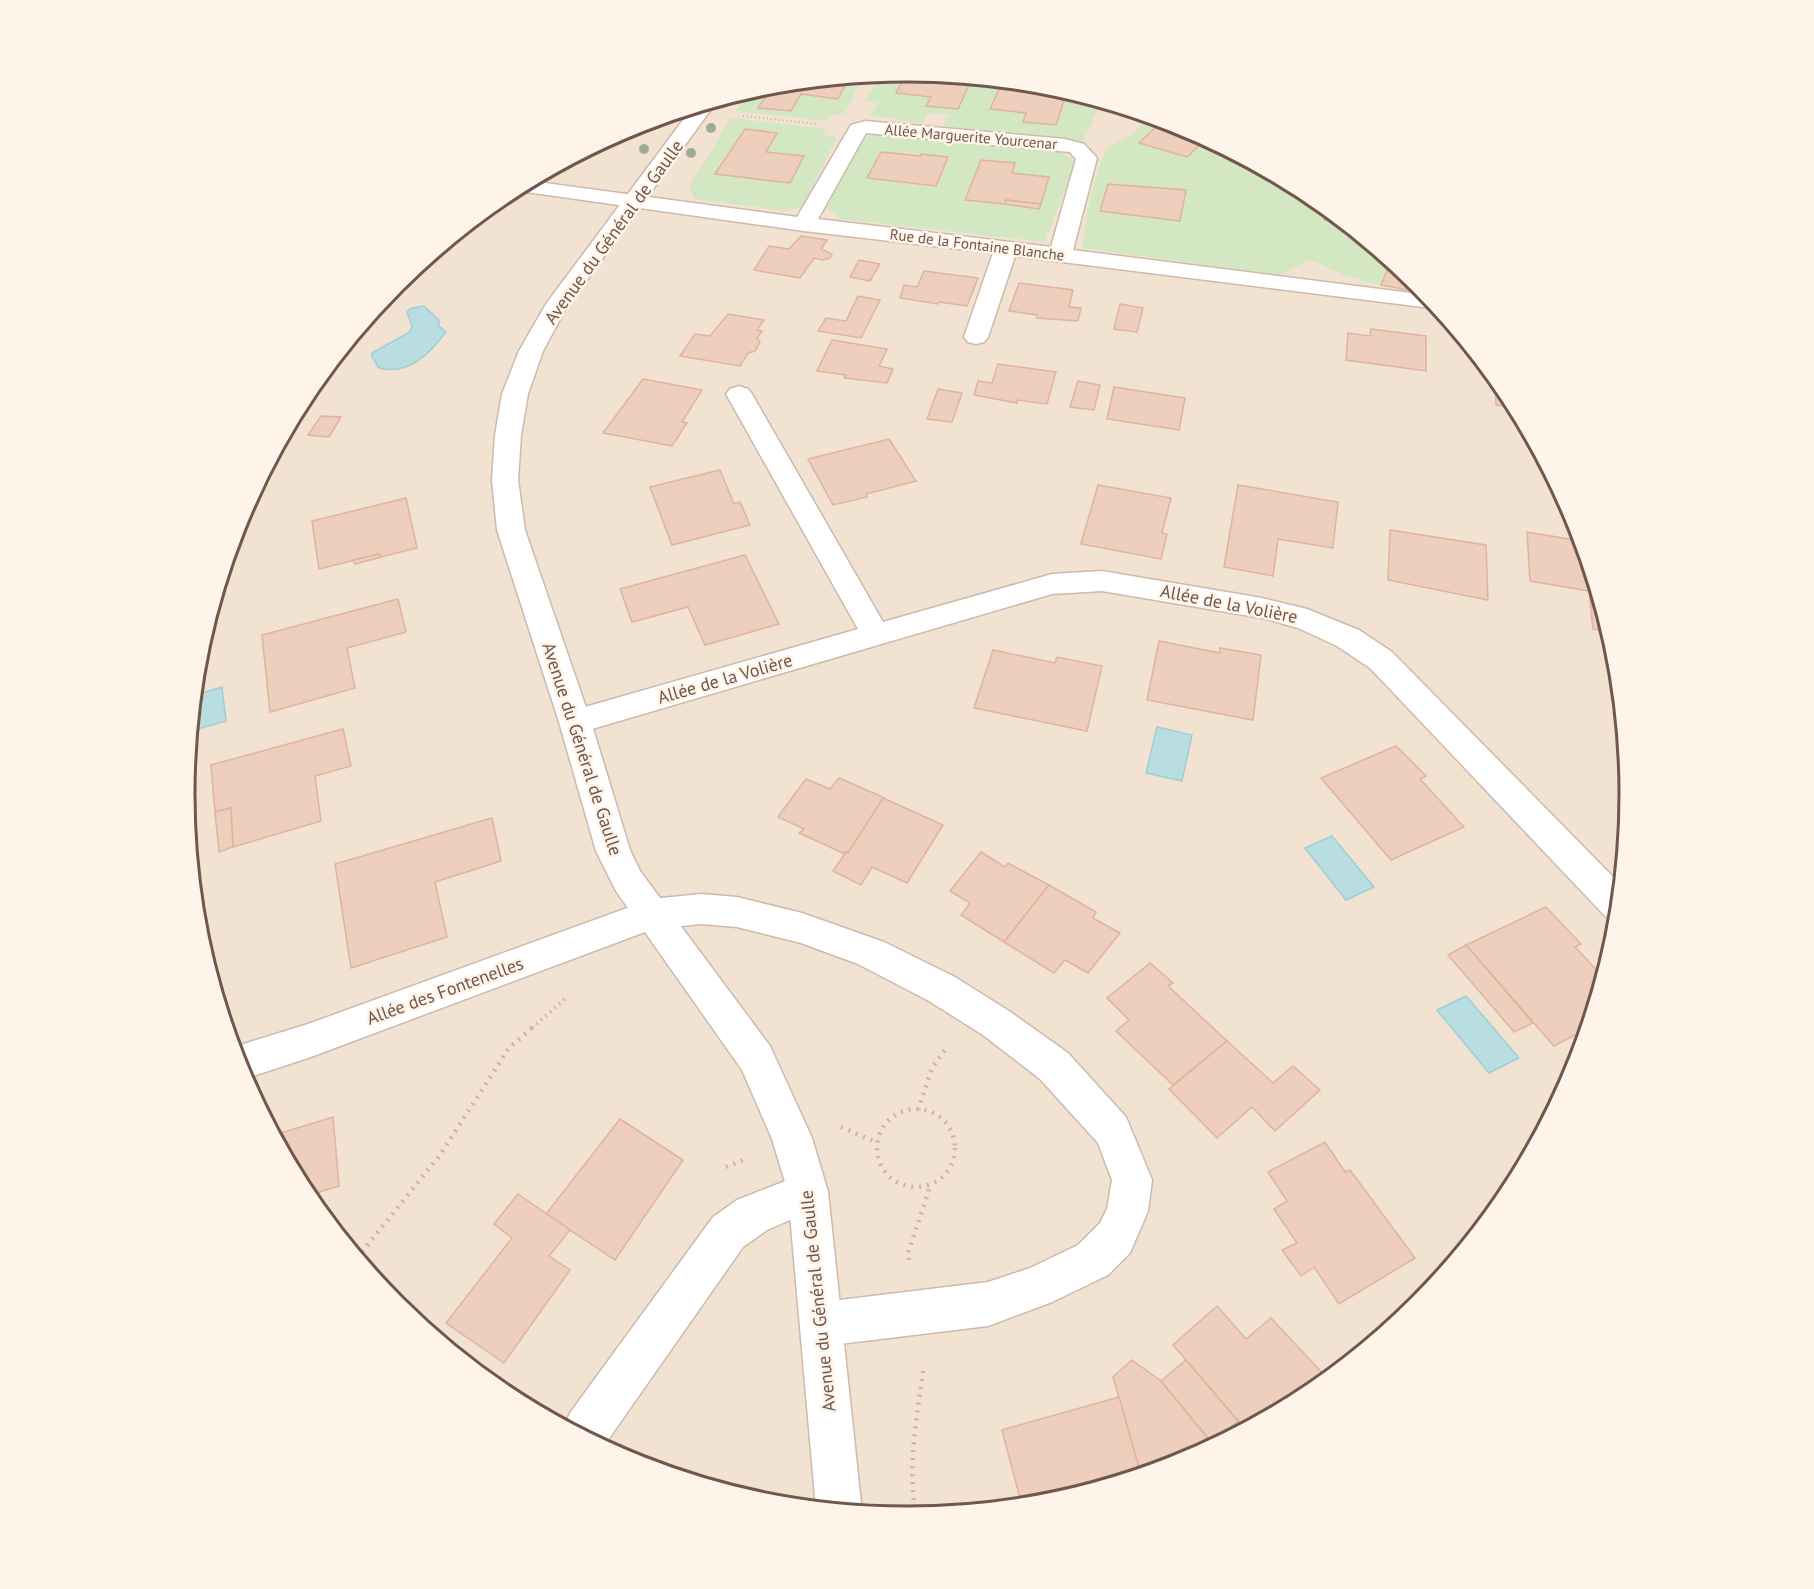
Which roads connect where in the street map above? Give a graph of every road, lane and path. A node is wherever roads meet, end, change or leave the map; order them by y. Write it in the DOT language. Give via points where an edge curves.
graph roads {
  1 [pos="698,114"];
  2 [pos="738,115"];
  3 [pos="858,129"];
  4 [pos="535,188"];
  5 [pos="636,200"];
  6 [pos="804,224"];
  7 [pos="1006,249"];
  8 [pos="1060,255"];
  9 [pos="1419,301"];
  10 [pos="976,337"];
  11 [pos="739,394"];
  12 [pos="876,635"];
  13 [pos="575,722"];
  14 [pos="1611,899"];
  15 [pos="652,914"];
  16 [pos="576,988"];
  17 [pos="974,1009"];
  18 [pos="247,1061"];
  19 [pos="918,1110"];
  20 [pos="808,1192"];
  21 [pos="362,1252"];
  22 [pos="823,1324"];
  23 [pos="587,1431"];
  24 [pos="839,1503"];
  1 -- 5 [label="street, Avenue du Général de Gaulle"];
  2 -- 3 [label="path"];
  3 -- 6 [label="street, Allée Marguerite Yourcenar"];
  3 -- 8 [label="street, Allée Marguerite Yourcenar" via="1065,145 1083,152 1087,158"];
  4 -- 5 [label="street, Rue de la Fontaine Blanche"];
  5 -- 6 [label="street, Rue de la Fontaine Blanche"];
  5 -- 13 [label="street, Avenue du Général de Gaulle" via="554,309 531,351 515,394 508,435 506,480 512,530"];
  6 -- 7 [label="street, Rue de la Fontaine Blanche"];
  7 -- 8 [label="street, Rue de la Fontaine Blanche"];
  7 -- 10 [label="street"];
  8 -- 9 [label="street, Rue de la Fontaine Blanche"];
  11 -- 12 [label="street"];
  12 -- 13 [label="street, Allée de la Volière"];
  12 -- 14 [label="street, Allée de la Volière" via="1052,584 1076,581 1102,581 1262,608 1308,620 1348,638 1381,660"];
  13 -- 15 [label="street, Avenue du Général de Gaulle" via="613,851 628,881"];
  15 -- 17 [label="street, Allée des Fontenelles" via="701,909 737,912 802,928 871,953"];
  15 -- 18 [label="street, Allée des Fontenelles"];
  15 -- 20 [label="street, Avenue du Général de Gaulle" via="756,1058 792,1138"];
  16 -- 21 [label="path" via="509,1048 440,1155"];
  17 -- 19 [label="path" via="932,1068"];
  17 -- 22 [label="street, Allée des Fontenelles" via="1054,1066 1112,1130 1132,1180 1127,1211 1116,1238 1093,1260 1037,1287 988,1304"];
  19 -- 19 [label="path" via="906,1110 886,1122 876,1149 881,1168 891,1178 917,1187 942,1177 955,1154 951,1129 931,1112"];
  20 -- 22 [label="street, Avenue du Général de Gaulle"];
  20 -- 23 [label="street" via="752,1215 728,1232"];
  22 -- 24 [label="street, Avenue du Général de Gaulle"];
}
